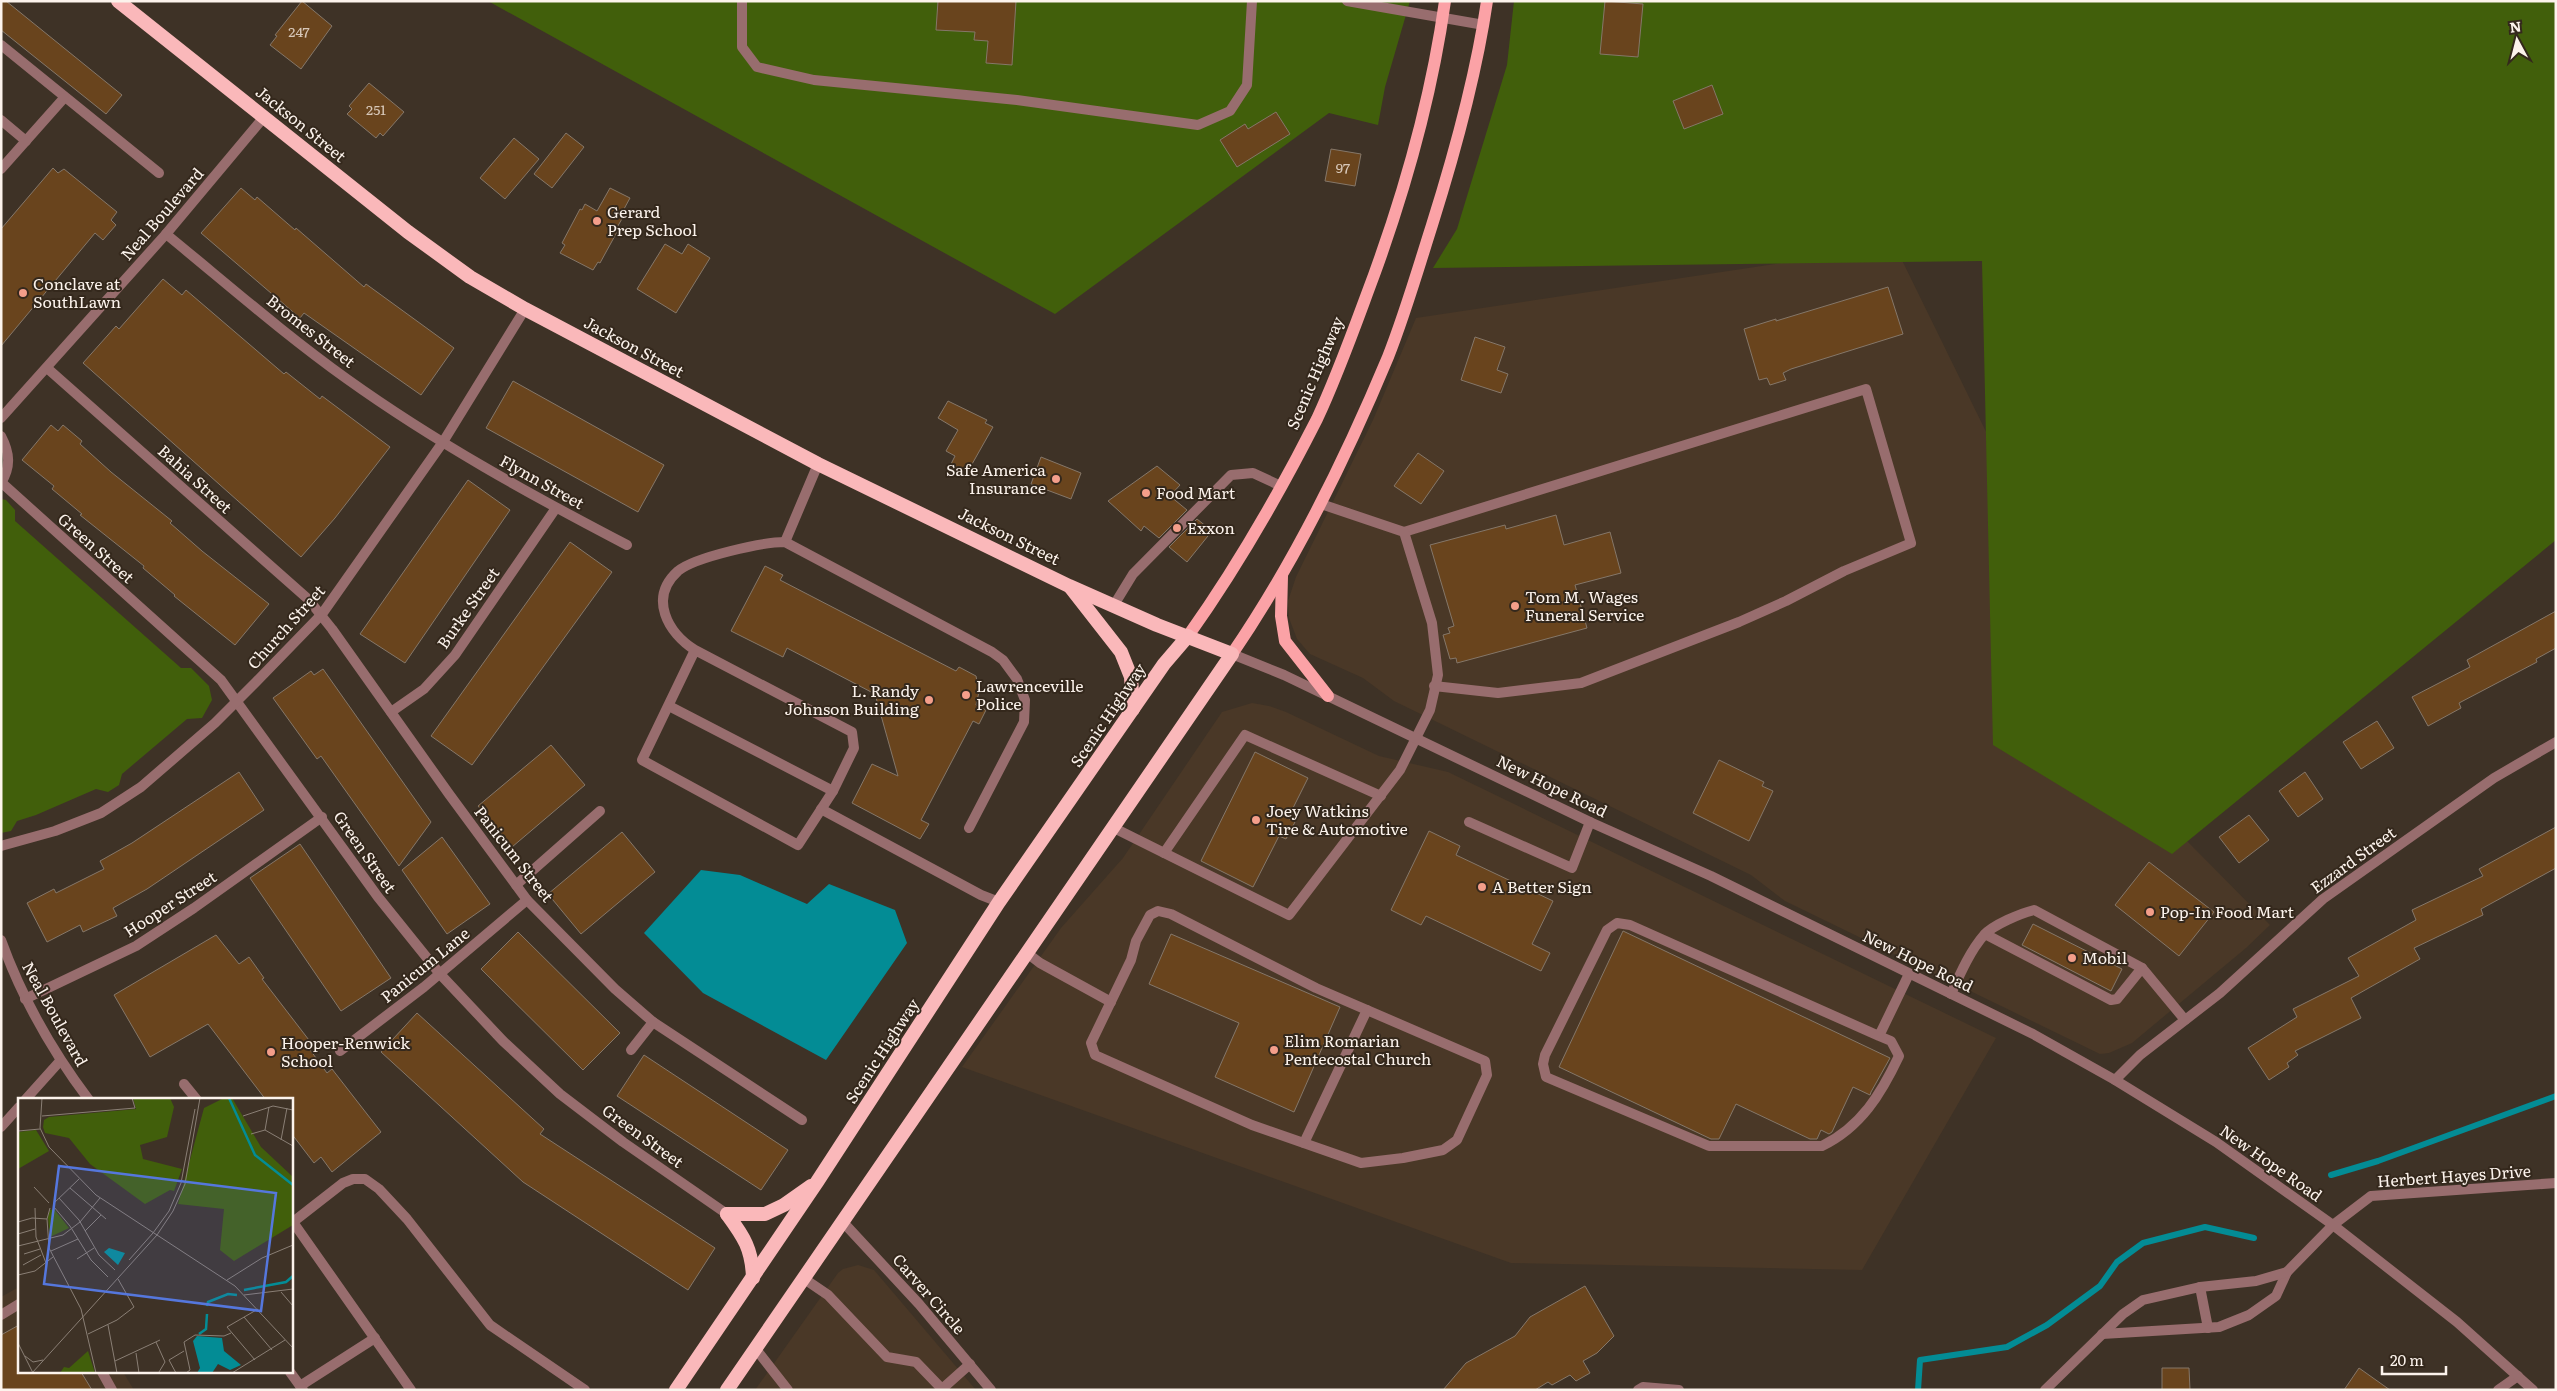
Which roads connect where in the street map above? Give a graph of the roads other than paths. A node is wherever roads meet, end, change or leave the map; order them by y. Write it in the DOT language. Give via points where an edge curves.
graph roads {
  1 [pos="118,1"];
  2 [pos="742,1"];
  3 [pos="1252,1"];
  4 [pos="1347,1"];
  5 [pos="1445,1"];
  6 [pos="1487,1"];
  7 [pos="1442,18"];
  8 [pos="1484,25"];
  9 [pos="1,45"];
  10 [pos="64,98"];
  11 [pos="264,117"];
  12 [pos="1,120"];
  13 [pos="26,141"];
  14 [pos="1,169"];
  15 [pos="159,173"];
  16 [pos="166,234"];
  17 [pos="525,309"];
  18 [pos="47,368"];
  19 [pos="1,418"];
  20 [pos="1,436"];
  21 [pos="443,442"];
  22 [pos="818,464"];
  23 [pos="2,483"];
  24 [pos="1281,486"];
  25 [pos="1321,504"];
  26 [pos="556,508"];
  27 [pos="1404,532"];
  28 [pos="784,542"];
  29 [pos="627,545"];
  30 [pos="1283,572"];
  31 [pos="1068,586"];
  32 [pos="1114,605"];
  33 [pos="322,614"];
  34 [pos="1188,636"];
  35 [pos="695,650"];
  36 [pos="1232,654"];
  37 [pos="1434,686"];
  38 [pos="1328,696"];
  39 [pos="238,700"];
  40 [pos="670,706"];
  41 [pos="1133,709"];
  42 [pos="391,712"];
  43 [pos="1416,738"];
  44 [pos="2556,742"];
  45 [pos="834,791"];
  46 [pos="1381,796"];
  47 [pos="821,809"];
  48 [pos="600,811"];
  49 [pos="322,817"];
  50 [pos="1469,822"];
  51 [pos="1590,822"];
  52 [pos="969,828"];
  53 [pos="1114,828"];
  54 [pos="1,846"];
  55 [pos="1164,853"];
  56 [pos="516,885"];
  57 [pos="528,900"];
  58 [pos="999,902"];
  59 [pos="1985,934"];
  60 [pos="1,940"];
  61 [pos="1027,953"];
  62 [pos="2142,968"];
  63 [pos="440,974"];
  64 [pos="1909,974"];
  65 [pos="1951,994"];
  66 [pos="26,999"];
  67 [pos="1111,1002"];
  68 [pos="1367,1010"];
  69 [pos="2184,1020"];
  70 [pos="652,1022"];
  71 [pos="1879,1036"];
  72 [pos="630,1050"];
  73 [pos="340,1051"];
  74 [pos="60,1061"];
  75 [pos="2115,1080"];
  76 [pos="184,1084"];
  77 [pos="27,1098"];
  78 [pos="87,1098"];
  79 [pos="195,1098"];
  80 [pos="18,1108"];
  81 [pos="802,1120"];
  82 [pos="1,1127"];
  83 [pos="1304,1143"];
  84 [pos="817,1182"];
  85 [pos="2556,1183"];
  86 [pos="727,1214"];
  87 [pos="292,1220"];
  88 [pos="842,1220"];
  89 [pos="2333,1225"];
  90 [pos="2287,1272"];
  91 [pos="752,1278"];
  92 [pos="803,1278"];
  93 [pos="2200,1287"];
  94 [pos="18,1305"];
  95 [pos="1,1315"];
  96 [pos="2208,1328"];
  97 [pos="2102,1334"];
  98 [pos="375,1338"];
  99 [pos="755,1348"];
  100 [pos="970,1364"];
  101 [pos="103,1374"];
  102 [pos="292,1374"];
  103 [pos="2518,1376"];
  104 [pos="302,1388"];
  105 [pos="112,1390"];
  106 [pos="411,1390"];
  107 [pos="585,1390"];
  108 [pos="676,1390"];
  109 [pos="726,1390"];
  110 [pos="788,1390"];
  111 [pos="990,1390"];
  112 [pos="1638,1390"];
  113 [pos="1678,1390"];
  114 [pos="2045,1390"];
  115 [pos="2498,1390"];
  116 [pos="2533,1390"];
  1 -- 11 [label="highway, Jackson Street"];
  2 -- 3 [label="street" via="742,48 757,67 814,80 1017,100 1198,125 1230,111 1247,84"];
  4 -- 7 [label="street"];
  5 -- 7 [label="main road, Scenic Highway"];
  6 -- 8 [label="main road"];
  7 -- 8 [label="street"];
  7 -- 24 [label="main road, Scenic Highway" via="1411,160 1393,221 1342,362"];
  8 -- 25 [label="main road" via="1451,164 1413,283 1388,356"];
  9 -- 10 [label="street"];
  10 -- 13 [label="street"];
  10 -- 15 [label="street"];
  11 -- 16 [label="street, Neal Boulevard"];
  11 -- 17 [label="highway, Jackson Street" via="408,232 470,277"];
  12 -- 13 [label="street"];
  13 -- 14 [label="street"];
  16 -- 18 [label="street, Neal Boulevard"];
  16 -- 21 [label="street, Bromes Street" via="347,379"];
  17 -- 21 [label="street, Church Street"];
  17 -- 22 [label="highway, Jackson Street"];
  18 -- 19 [label="street, Neal Boulevard"];
  18 -- 33 [label="street, Bahia Street" via="308,598"];
  20 -- 23 [label="street" via="9,460 8,472"];
  21 -- 26 [label="street, Flynn Street"];
  21 -- 33 [label="street, Church Street"];
  22 -- 28 [label="street"];
  22 -- 31 [label="highway, Jackson Street"];
  23 -- 39 [label="street, Green Street" via="221,680"];
  24 -- 32 [label="street" via="1253,473 1231,475 1133,574"];
  24 -- 34 [label="main road, Scenic Highway" via="1222,586"];
  25 -- 27 [label="street"];
  25 -- 30 [label="main road"];
  26 -- 29 [label="street, Flynn Street"];
  26 -- 42 [label="street, Burke Street" via="455,655 424,689"];
  27 -- 37 [label="street" via="1432,623 1438,675"];
  27 -- 37 [label="street" via="1866,389 1911,543 1844,571 1739,622 1582,683 1498,693"];
  28 -- 35 [label="street" via="770,542 709,558 679,570 666,592 665,615 674,634"];
  28 -- 52 [label="street" via="992,652 1014,674 1025,700 1024,722"];
  30 -- 36 [label="main road"];
  30 -- 38 [label="main road" via="1281,616 1286,642"];
  31 -- 32 [label="highway, Jackson Street"];
  31 -- 41 [label="highway" via="1121,652 1131,677"];
  32 -- 34 [label="highway, Jackson Street"];
  33 -- 39 [label="street, Church Street"];
  33 -- 42 [label="street, Panicum Street"];
  34 -- 36 [label="highway, Jackson Street"];
  34 -- 41 [label="highway, Scenic Highway"];
  35 -- 40 [label="street"];
  35 -- 45 [label="street" via="852,732 854,748"];
  36 -- 38 [label="street, New Hope Road"];
  36 -- 53 [label="highway"];
  37 -- 43 [label="street" via="1430,710"];
  38 -- 43 [label="street, New Hope Road"];
  39 -- 49 [label="street, Green Street"];
  39 -- 54 [label="street, Church Street" via="141,787 100,813 55,831"];
  40 -- 45 [label="street"];
  40 -- 47 [label="street" via="642,760 798,845"];
  41 -- 58 [label="highway, Scenic Highway"];
  42 -- 56 [label="street, Panicum Street"];
  43 -- 46 [label="street" via="1400,770"];
  43 -- 51 [label="street, New Hope Road"];
  44 -- 69 [label="street, Ezzard Street" via="2494,778 2324,899 2220,993"];
  45 -- 47 [label="street"];
  46 -- 55 [label="street" via="1289,915"];
  46 -- 55 [label="street" via="1245,735"];
  47 -- 58 [label="street" via="980,895"];
  48 -- 56 [label="street"];
  49 -- 63 [label="street, Green Street" via="378,897"];
  49 -- 66 [label="street, Hooper Street" via="136,946"];
  50 -- 51 [label="street" via="1572,868"];
  51 -- 64 [label="street, New Hope Road" via="1711,876"];
  53 -- 55 [label="street"];
  53 -- 61 [label="highway"];
  56 -- 57 [label="street, Panicum Street"];
  57 -- 63 [label="street, Panicum Lane"];
  57 -- 70 [label="street, Panicum Street"];
  58 -- 84 [label="highway, Scenic Highway"];
  59 -- 62 [label="street" via="2022,913 2034,910"];
  59 -- 62 [label="street" via="2111,1000 2117,999"];
  59 -- 65 [label="street"];
  60 -- 66 [label="street, Neal Boulevard"];
  61 -- 67 [label="street"];
  61 -- 88 [label="highway"];
  62 -- 69 [label="street"];
  63 -- 73 [label="street, Panicum Lane"];
  63 -- 86 [label="street, Green Street" via="503,1041 560,1094"];
  64 -- 65 [label="street, New Hope Road"];
  64 -- 71 [label="street"];
  65 -- 75 [label="street, New Hope Road" via="2033,1034"];
  66 -- 74 [label="street, Neal Boulevard"];
  67 -- 68 [label="street" via="1131,960 1136,941 1150,915 1158,911 1171,914 1316,988"];
  67 -- 83 [label="street" via="1092,1043 1095,1055 1252,1125"];
  68 -- 83 [label="street"];
  68 -- 83 [label="street" via="1485,1061 1487,1075 1460,1132 1456,1140 1443,1150 1361,1163"];
  69 -- 75 [label="street, Ezzard Street"];
  70 -- 72 [label="street"];
  70 -- 81 [label="street, Panicum Street"];
  71 -- 71 [label="street" via="1630,925 1618,923 1607,930 1543,1064 1546,1077 1709,1146 1822,1146 1839,1138 1859,1120 1882,1091 1899,1056 1891,1041"];
  74 -- 77 [label="street"];
  74 -- 78 [label="street, Neal Boulevard"];
  75 -- 89 [label="street, New Hope Road" via="2216,1142"];
  76 -- 79 [label="street"];
  80 -- 82 [label="street"];
  84 -- 86 [label="highway" via="765,1214"];
  84 -- 91 [label="highway, Scenic Highway"];
  85 -- 89 [label="street, Herbert Hayes Drive" via="2371,1196"];
  86 -- 91 [label="highway" via="747,1243 752,1257"];
  87 -- 98 [label="street"];
  87 -- 107 [label="street" via="344,1183 365,1179 407,1219 490,1325"];
  88 -- 92 [label="highway"];
  88 -- 100 [label="street, Carver Circle"];
  89 -- 90 [label="street, Herbert Hayes Drive"];
  89 -- 103 [label="street, New Hope Road" via="2457,1322"];
  90 -- 93 [label="street" via="2256,1281"];
  90 -- 96 [label="street" via="2276,1296 2249,1315"];
  91 -- 108 [label="highway, Scenic Highway"];
  92 -- 99 [label="highway"];
  92 -- 100 [label="street" via="828,1295 887,1357 916,1362 942,1388"];
  93 -- 96 [label="street"];
  93 -- 97 [label="street" via="2143,1300"];
  94 -- 95 [label="street"];
  96 -- 97 [label="street"];
  97 -- 114 [label="street"];
  98 -- 104 [label="street"];
  98 -- 106 [label="street"];
  99 -- 109 [label="highway"];
  99 -- 110 [label="street"];
  100 -- 111 [label="street, Carver Circle"];
  101 -- 105 [label="street"];
  102 -- 104 [label="street"];
  103 -- 115 [label="street"];
  103 -- 116 [label="street, New Hope Road"];
  112 -- 113 [label="street" via="1643,1386"];
}
